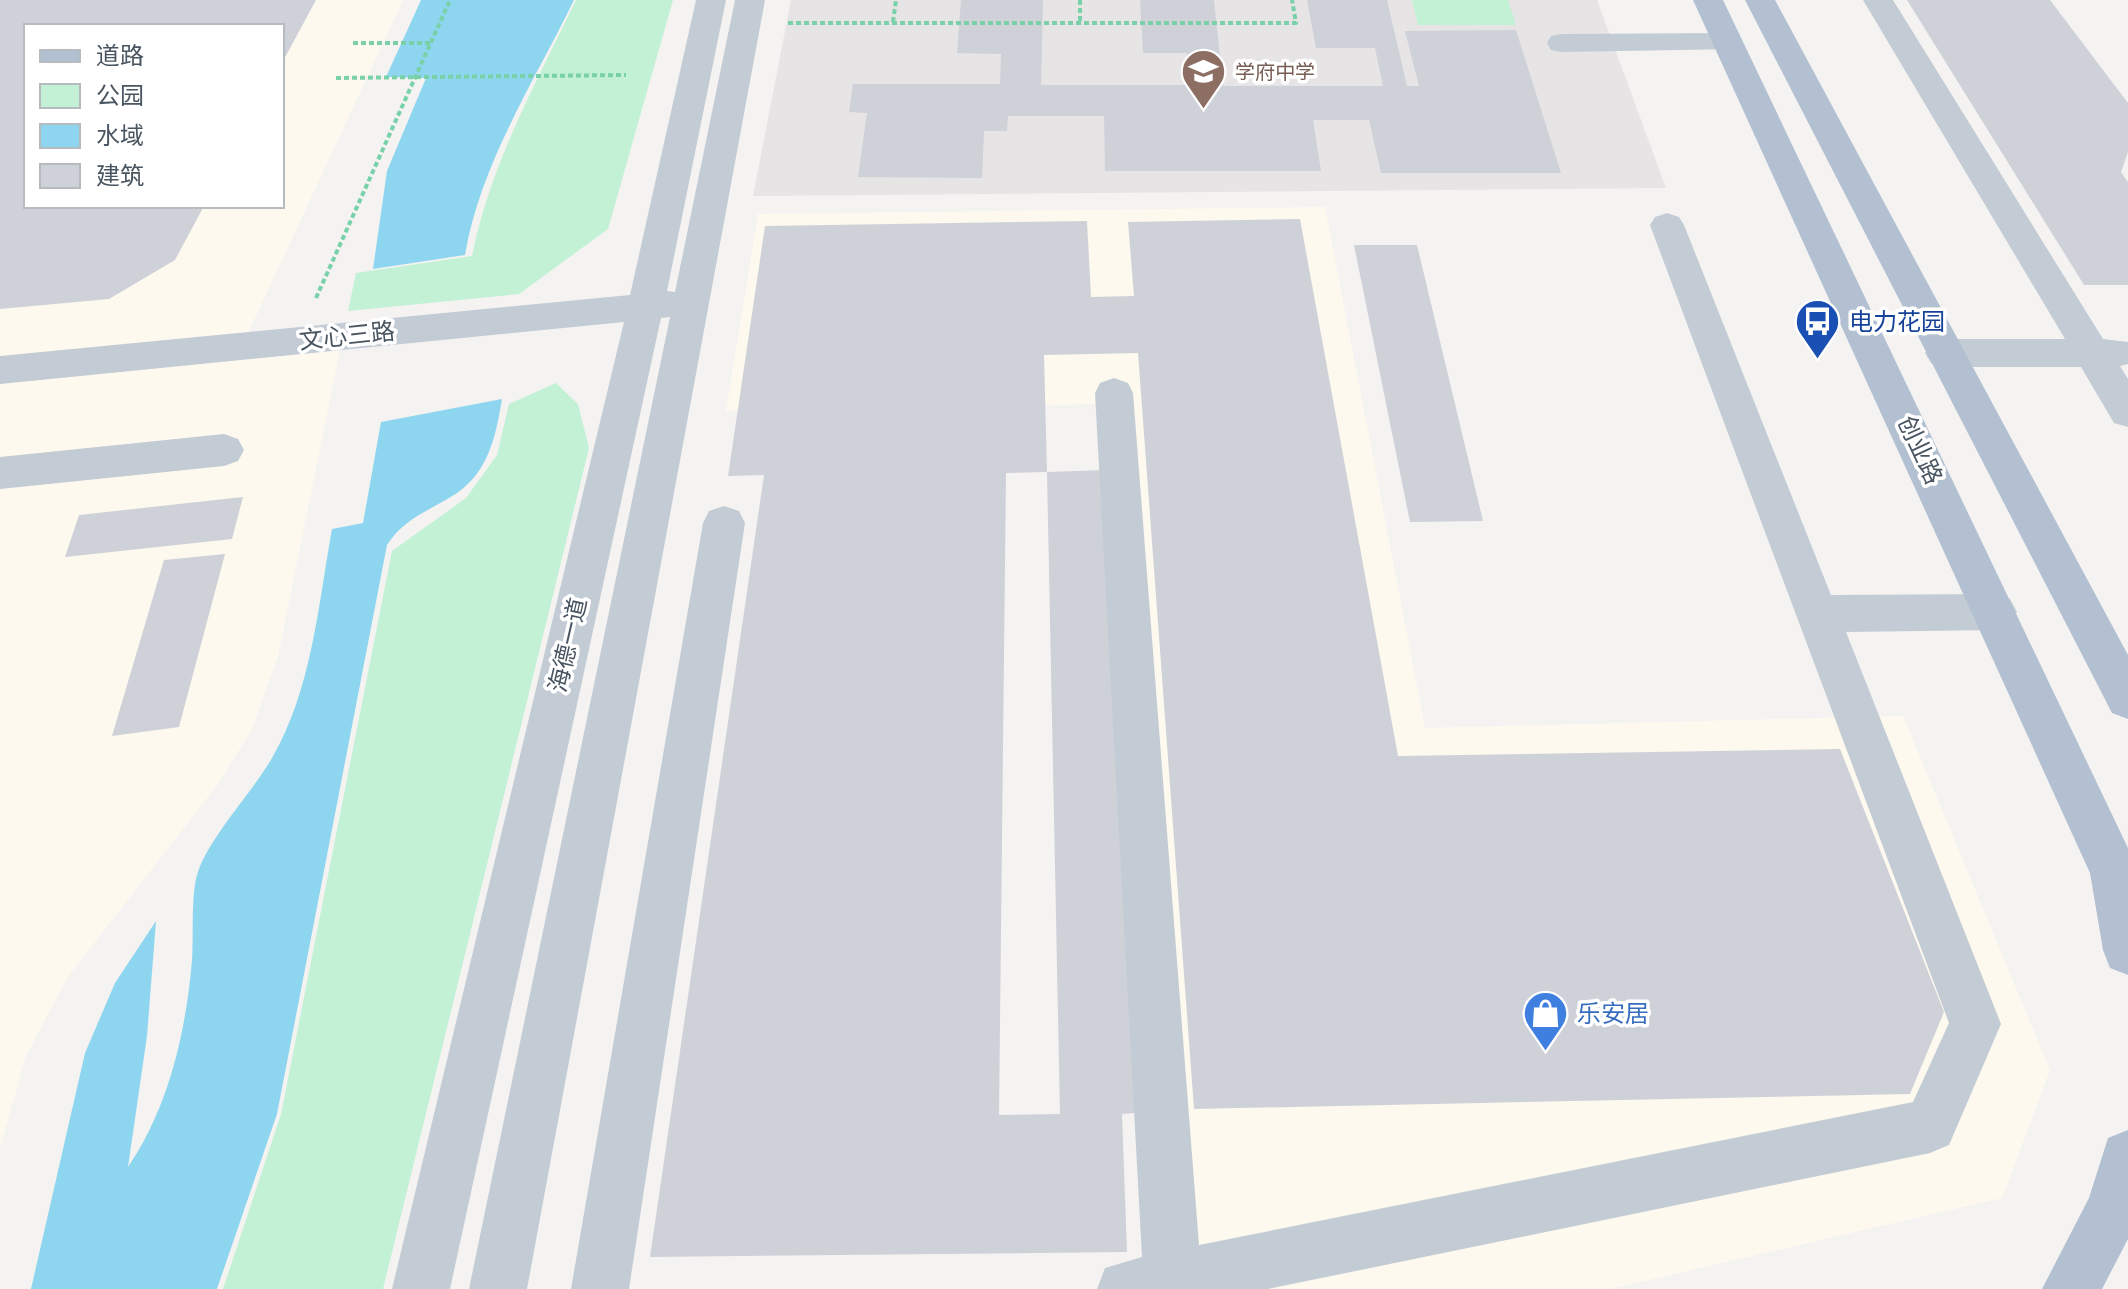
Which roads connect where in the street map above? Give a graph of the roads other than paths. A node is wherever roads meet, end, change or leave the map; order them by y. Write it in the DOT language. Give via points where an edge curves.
graph roads {
  1 [pos="711,0"];
  2 [pos="1708,0"];
  3 [pos="1760,0"];
  4 [pos="1878,0"];
  5 [pos="762,12"];
  6 [pos="1727,42"];
  7 [pos="1562,43"];
  8 [pos="1667,225"];
  9 [pos="691,317"];
  10 [pos="641,322"];
  11 [pos="1944,353"];
  12 [pos="2110,353"];
  13 [pos="0,370"];
  14 [pos="1114,393"];
  15 [pos="0,401"];
  16 [pos="2128,412"];
  17 [pos="224,450"];
  18 [pos="0,473"];
  19 [pos="724,523"];
  20 [pos="1995,612"];
  21 [pos="1819,614"];
  22 [pos="2128,699"];
  23 [pos="2121,887"];
  24 [pos="2128,950"];
  25 [pos="2128,1158"];
  26 [pos="1157,1286"];
  27 [pos="421,1289"];
  28 [pos="498,1289"];
  29 [pos="600,1289"];
  30 [pos="2071,1289"];
  1 -- 10 [label="street, 海德一道"];
  2 -- 6 [label="main road, 创业路"];
  3 -- 11 [label="main road"];
  4 -- 12 [label="street"];
  5 -- 9 [label="street"];
  6 -- 7 [label="street"];
  6 -- 20 [label="main road, 创业路"];
  8 -- 21 [label="street"];
  9 -- 10 [label="street, 文心三路"];
  9 -- 28 [label="street"];
  10 -- 13 [label="street, 文心三路"];
  10 -- 15 [label="street, 文心三路"];
  10 -- 27 [label="street, 海德一道"];
  11 -- 12 [label="street"];
  11 -- 22 [label="main road"];
  12 -- 16 [label="street"];
  14 -- 26 [label="street"];
  17 -- 18 [label="street"];
  19 -- 29 [label="street"];
  20 -- 21 [label="street"];
  20 -- 23 [label="main road, 创业路"];
  21 -- 26 [label="street" via="1975,1024 1930,1126"];
  23 -- 24 [label="main road, 创业路"];
  25 -- 30 [label="main road" via="2114,1208"];
}
